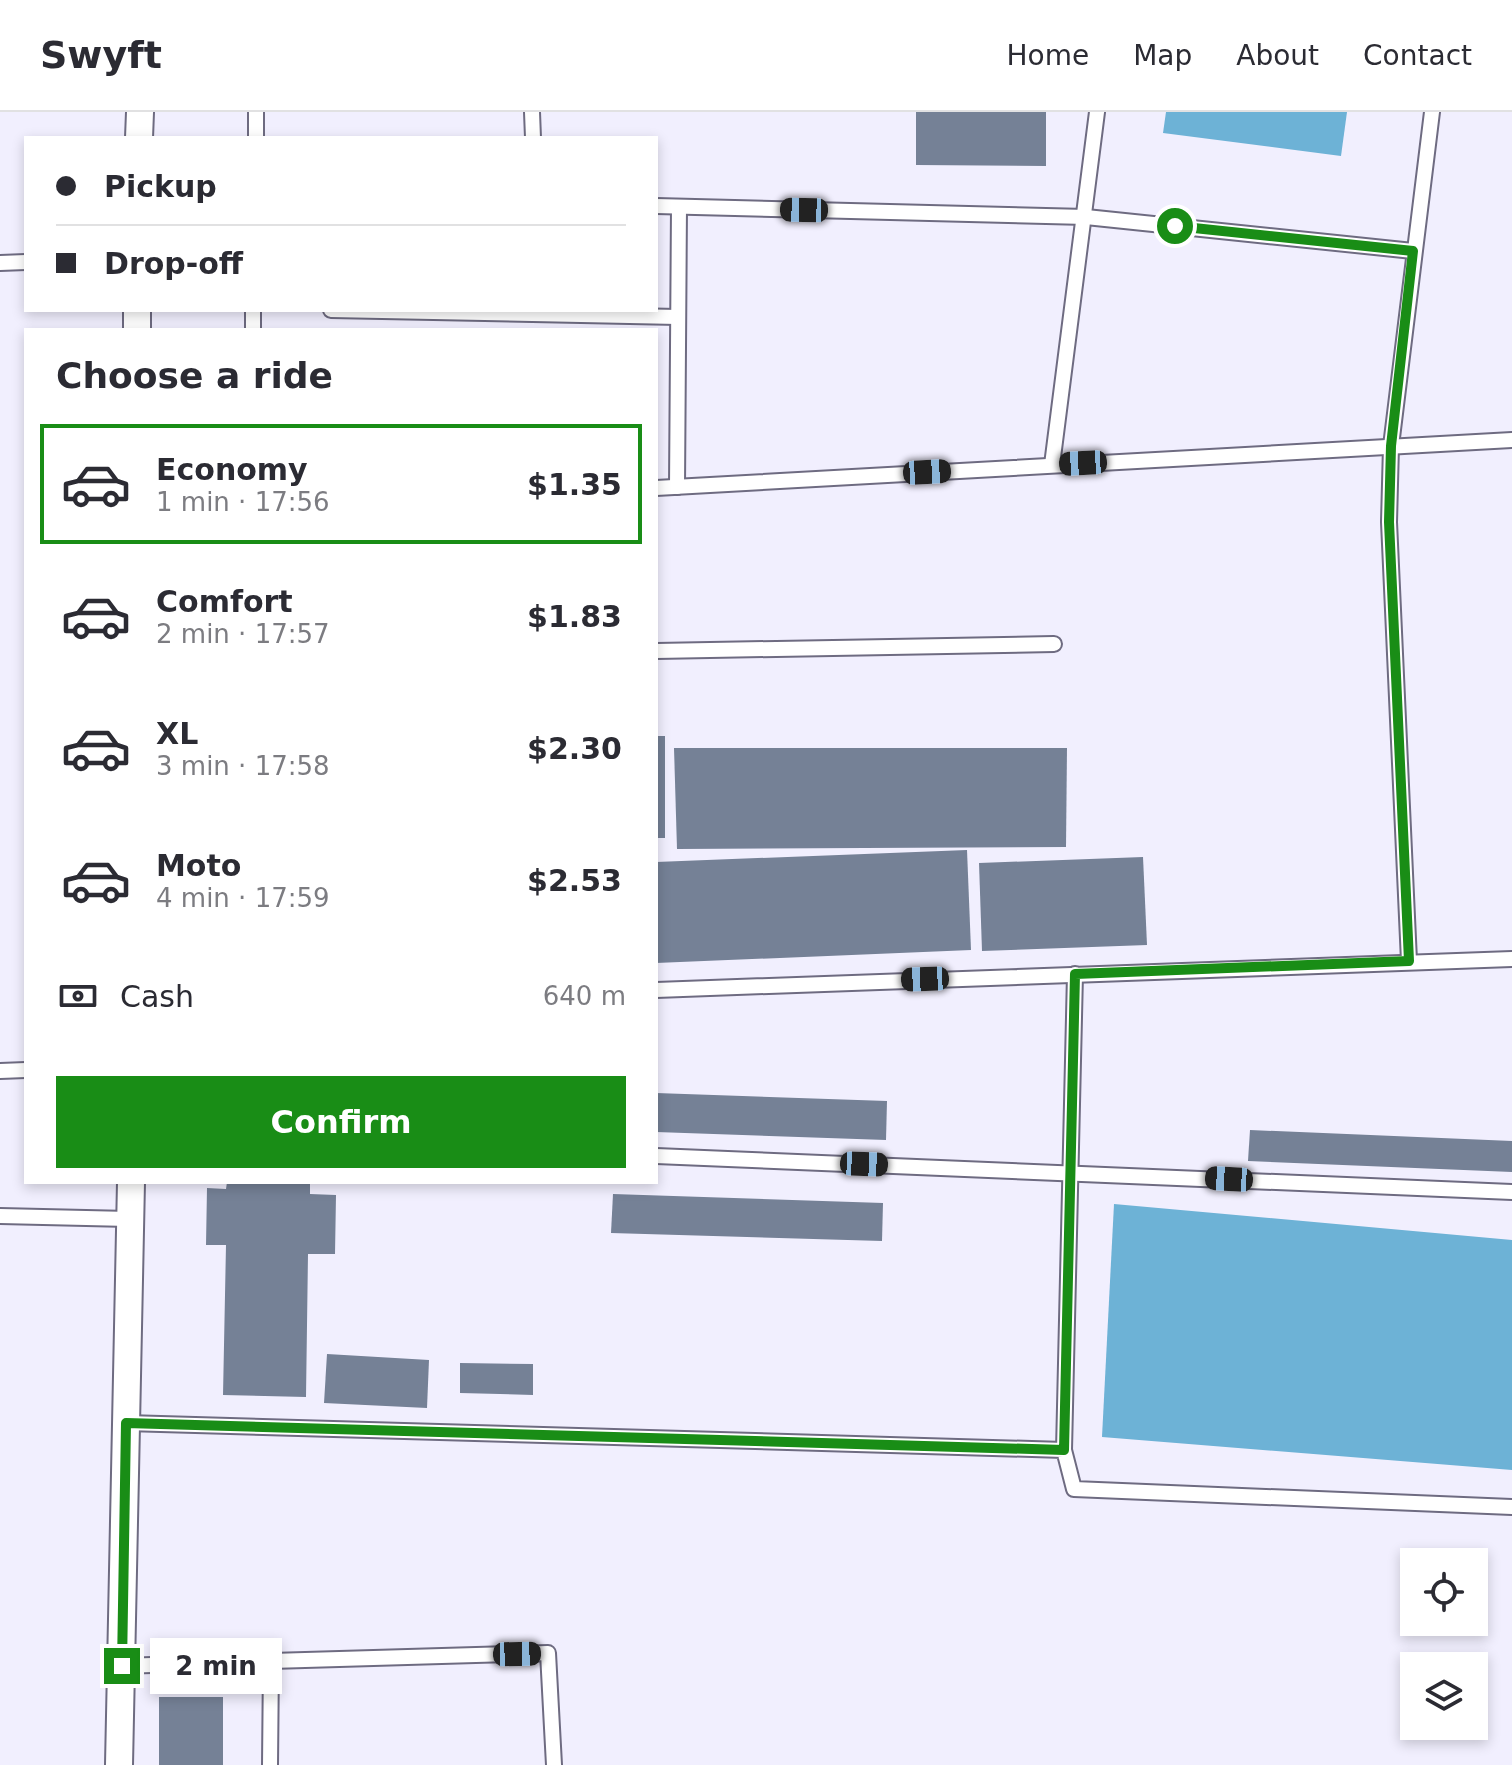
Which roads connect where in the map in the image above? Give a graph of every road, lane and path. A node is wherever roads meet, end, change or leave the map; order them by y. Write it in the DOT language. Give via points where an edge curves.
graph roads {
  1 [pos="140,112"];
  2 [pos="256,112"];
  3 [pos="532,112"];
  4 [pos="1097,112"];
  5 [pos="1432,112"];
  6 [pos="139,136"];
  7 [pos="256,136"];
  8 [pos="533,136"];
  9 [pos="658,206"];
  10 [pos="679,207"];
  11 [pos="1086,217"];
  12 [pos="1413,251"];
  13 [pos="24,262"];
  14 [pos="0,263"];
  15 [pos="529,312"];
  16 [pos="678,317"];
  17 [pos="1512,440"];
  18 [pos="1391,446"];
  19 [pos="1052,465"];
  20 [pos="677,487"];
  21 [pos="658,488"];
  22 [pos="1054,644"];
  23 [pos="658,651"];
  24 [pos="1512,959"];
  25 [pos="1409,961"];
  26 [pos="1075,974"];
  27 [pos="658,990"];
  28 [pos="24,1070"];
  29 [pos="0,1071"];
  30 [pos="658,1156"];
  31 [pos="1072,1171"];
  32 [pos="131,1184"];
  33 [pos="1512,1192"];
  34 [pos="0,1216"];
  35 [pos="129,1219"];
  36 [pos="126,1423"];
  37 [pos="1064,1450"];
  38 [pos="1512,1507"];
  39 [pos="271,1661"];
  40 [pos="122,1666"];
  41 [pos="119,1765"];
  42 [pos="270,1765"];
  43 [pos="554,1765"];
  1 -- 6 [label="street"];
  2 -- 7 [label="lane"];
  3 -- 8 [label="lane"];
  4 -- 11 [label="lane"];
  5 -- 12 [label="lane"];
  9 -- 10 [label="lane"];
  10 -- 11 [label="lane"];
  10 -- 16 [label="lane"];
  11 -- 12 [label="lane"];
  11 -- 19 [label="lane"];
  12 -- 18 [label="lane"];
  13 -- 14 [label="lane"];
  15 -- 16 [label="lane"];
  16 -- 20 [label="lane"];
  17 -- 18 [label="lane"];
  18 -- 19 [label="lane"];
  18 -- 25 [label="lane" via="1389,522"];
  19 -- 20 [label="lane"];
  20 -- 21 [label="lane"];
  22 -- 23 [label="lane"];
  24 -- 25 [label="lane"];
  25 -- 26 [label="lane"];
  26 -- 27 [label="lane"];
  26 -- 31 [label="lane"];
  28 -- 29 [label="lane"];
  30 -- 31 [label="lane"];
  31 -- 33 [label="lane"];
  31 -- 37 [label="lane"];
  32 -- 35 [label="street"];
  34 -- 35 [label="lane"];
  35 -- 36 [label="street"];
  36 -- 37 [label="lane"];
  36 -- 40 [label="street"];
  37 -- 38 [label="lane" via="1074,1489"];
  39 -- 40 [label="lane"];
  39 -- 42 [label="lane"];
  39 -- 43 [label="lane" via="548,1653"];
  40 -- 41 [label="street"];
}
